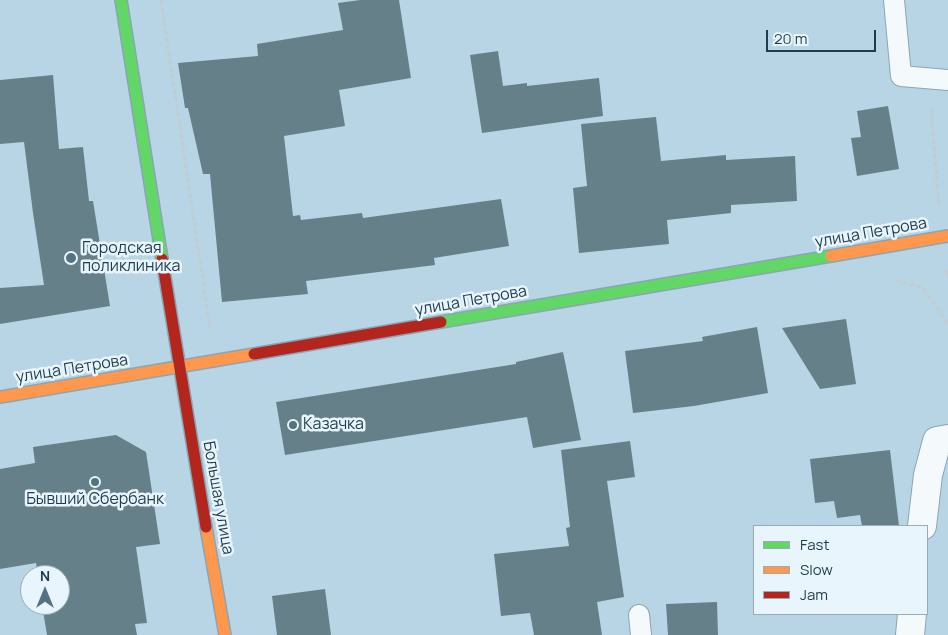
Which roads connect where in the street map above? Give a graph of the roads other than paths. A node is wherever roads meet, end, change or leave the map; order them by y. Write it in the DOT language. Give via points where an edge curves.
graph roads {
  1 [pos="121,0"];
  2 [pos="894,0"];
  3 [pos="948,80"];
  4 [pos="945,237"];
  5 [pos="179,367"];
  6 [pos="0,397"];
  7 [pos="948,439"];
  8 [pos="922,525"];
  9 [pos="639,615"];
  10 [pos="912,615"];
  11 [pos="224,635"];
  12 [pos="641,635"];
  13 [pos="910,635"];
  1 -- 5 [label="street, Большая улица"];
  2 -- 3 [label="lane" via="901,76"];
  4 -- 5 [label="street, улица Петрова"];
  5 -- 6 [label="street, улица Петрова"];
  5 -- 11 [label="street, Большая улица"];
  7 -- 8 [label="street" via="937,441 928,475"];
  9 -- 12 [label="lane"];
  10 -- 13 [label="street"];
}
